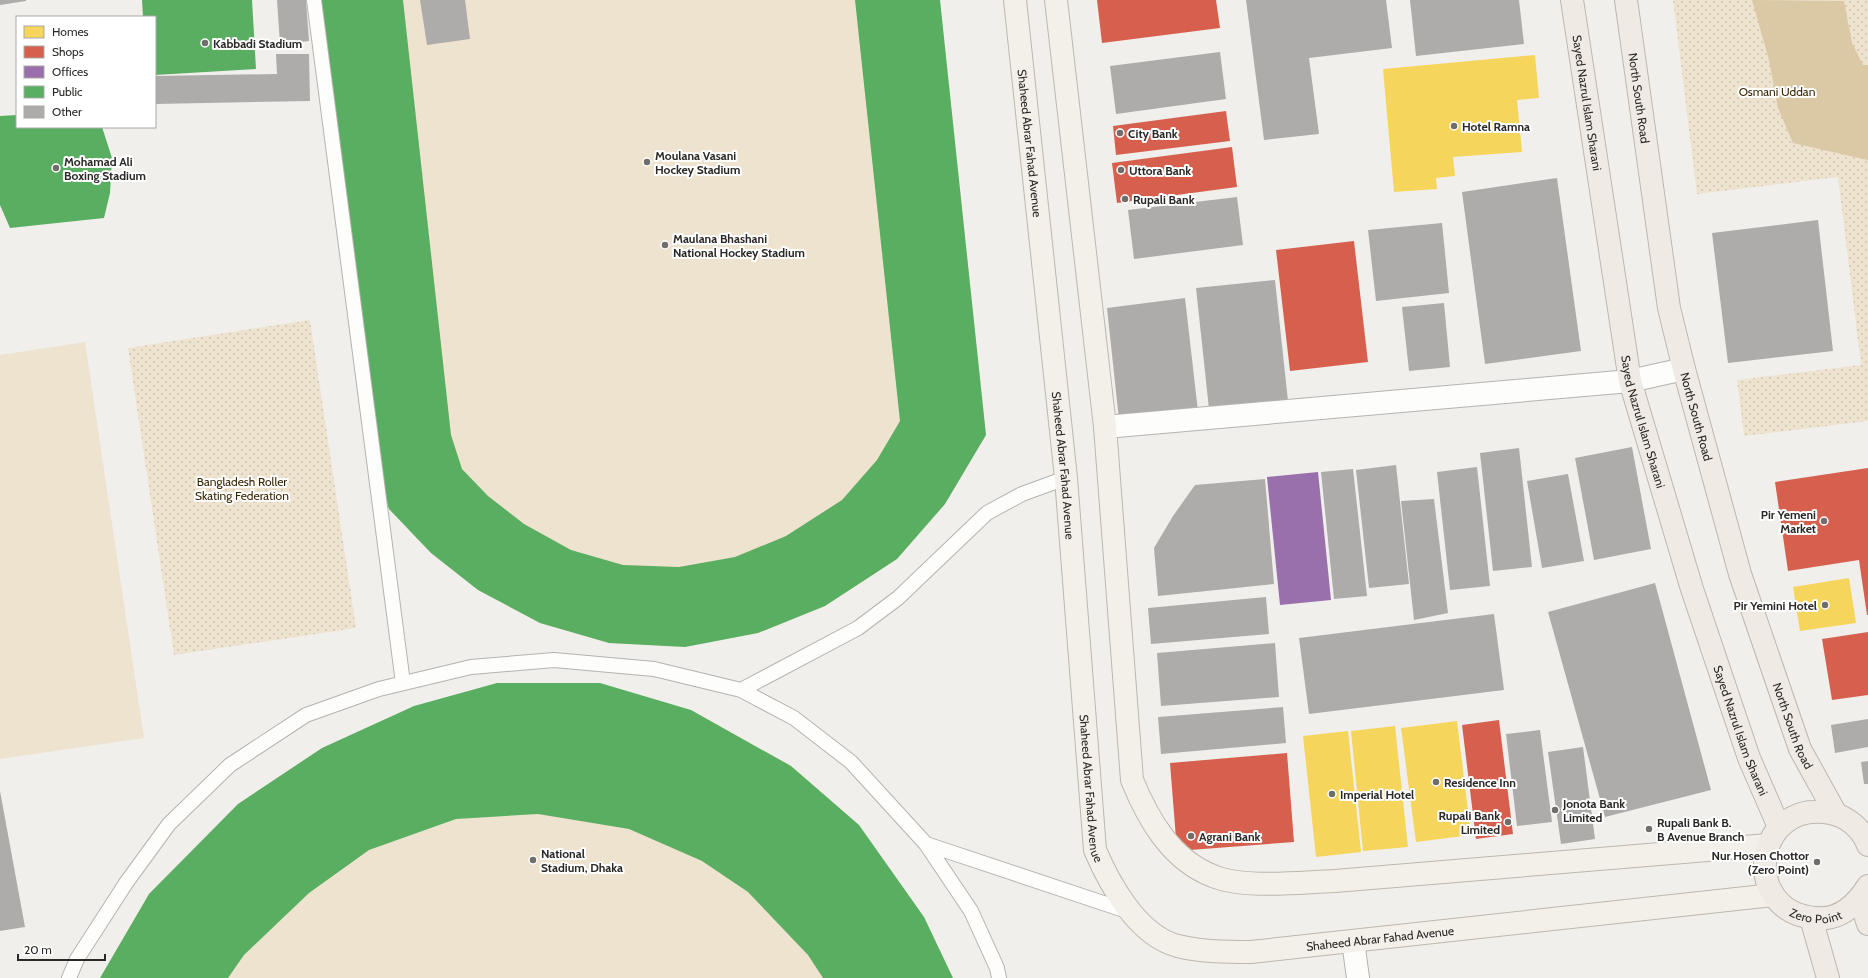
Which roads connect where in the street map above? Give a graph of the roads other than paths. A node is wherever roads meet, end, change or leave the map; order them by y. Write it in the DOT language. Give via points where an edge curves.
graph roads {
  1 [pos="314,0"];
  2 [pos="1015,0"];
  3 [pos="1056,0"];
  4 [pos="1572,0"];
  5 [pos="1626,0"];
  6 [pos="1684,369"];
  7 [pos="1630,381"];
  8 [pos="1105,427"];
  9 [pos="1066,478"];
  10 [pos="403,683"];
  11 [pos="741,690"];
  12 [pos="1836,814"];
  13 [pos="1862,826"];
  14 [pos="1774,836"];
  15 [pos="926,844"];
  16 [pos="1868,845"];
  17 [pos="1864,892"];
  18 [pos="1773,895"];
  19 [pos="1132,912"];
  20 [pos="1811,918"];
  21 [pos="1868,924"];
  22 [pos="1353,941"];
  23 [pos="69,978"];
  24 [pos="999,978"];
  25 [pos="1358,978"];
  26 [pos="1828,978"];
  1 -- 10 [label="lane"];
  2 -- 9 [label="main road, Shaheed Abrar Fahad Avenue"];
  3 -- 8 [label="main road"];
  4 -- 7 [label="highway, Sayed Nazrul Islam Sharani"];
  5 -- 6 [label="highway, North South Road" via="1668,300"];
  6 -- 7 [label="street"];
  6 -- 12 [label="highway, North South Road" via="1740,574 1800,749"];
  7 -- 8 [label="street"];
  7 -- 14 [label="highway, Sayed Nazrul Islam Sharani" via="1692,588"];
  8 -- 14 [label="main road" via="1132,780 1142,804 1154,823 1179,856 1194,866 1213,876 1242,882 1303,882 1391,877"];
  9 -- 11 [label="lane" via="1022,494 987,513 898,598 858,628"];
  9 -- 19 [label="main road, Shaheed Abrar Fahad Avenue" via="1095,850 1105,874"];
  10 -- 11 [label="lane" via="471,667 554,660 654,669"];
  10 -- 23 [label="lane" via="306,715 230,765 169,824 76,959"];
  11 -- 15 [label="lane" via="794,718 851,762"];
  12 -- 13 [label="highway"];
  12 -- 14 [label="highway" via="1812,811 1800,814 1789,819"];
  13 -- 16 [label="highway"];
  14 -- 18 [label="highway, Zero Point" via="1764,858 1767,884"];
  15 -- 19 [label="lane"];
  15 -- 24 [label="lane" via="971,911 997,968"];
  17 -- 20 [label="highway, Zero Point" via="1848,909 1835,916"];
  17 -- 21 [label="highway"];
  18 -- 20 [label="highway, Zero Point" via="1790,911"];
  18 -- 22 [label="main road, Shaheed Abrar Fahad Avenue"];
  19 -- 22 [label="main road, Shaheed Abrar Fahad Avenue" via="1142,925 1156,936 1177,946 1205,951 1251,952"];
  20 -- 26 [label="highway"];
  22 -- 25 [label="street"];
}
